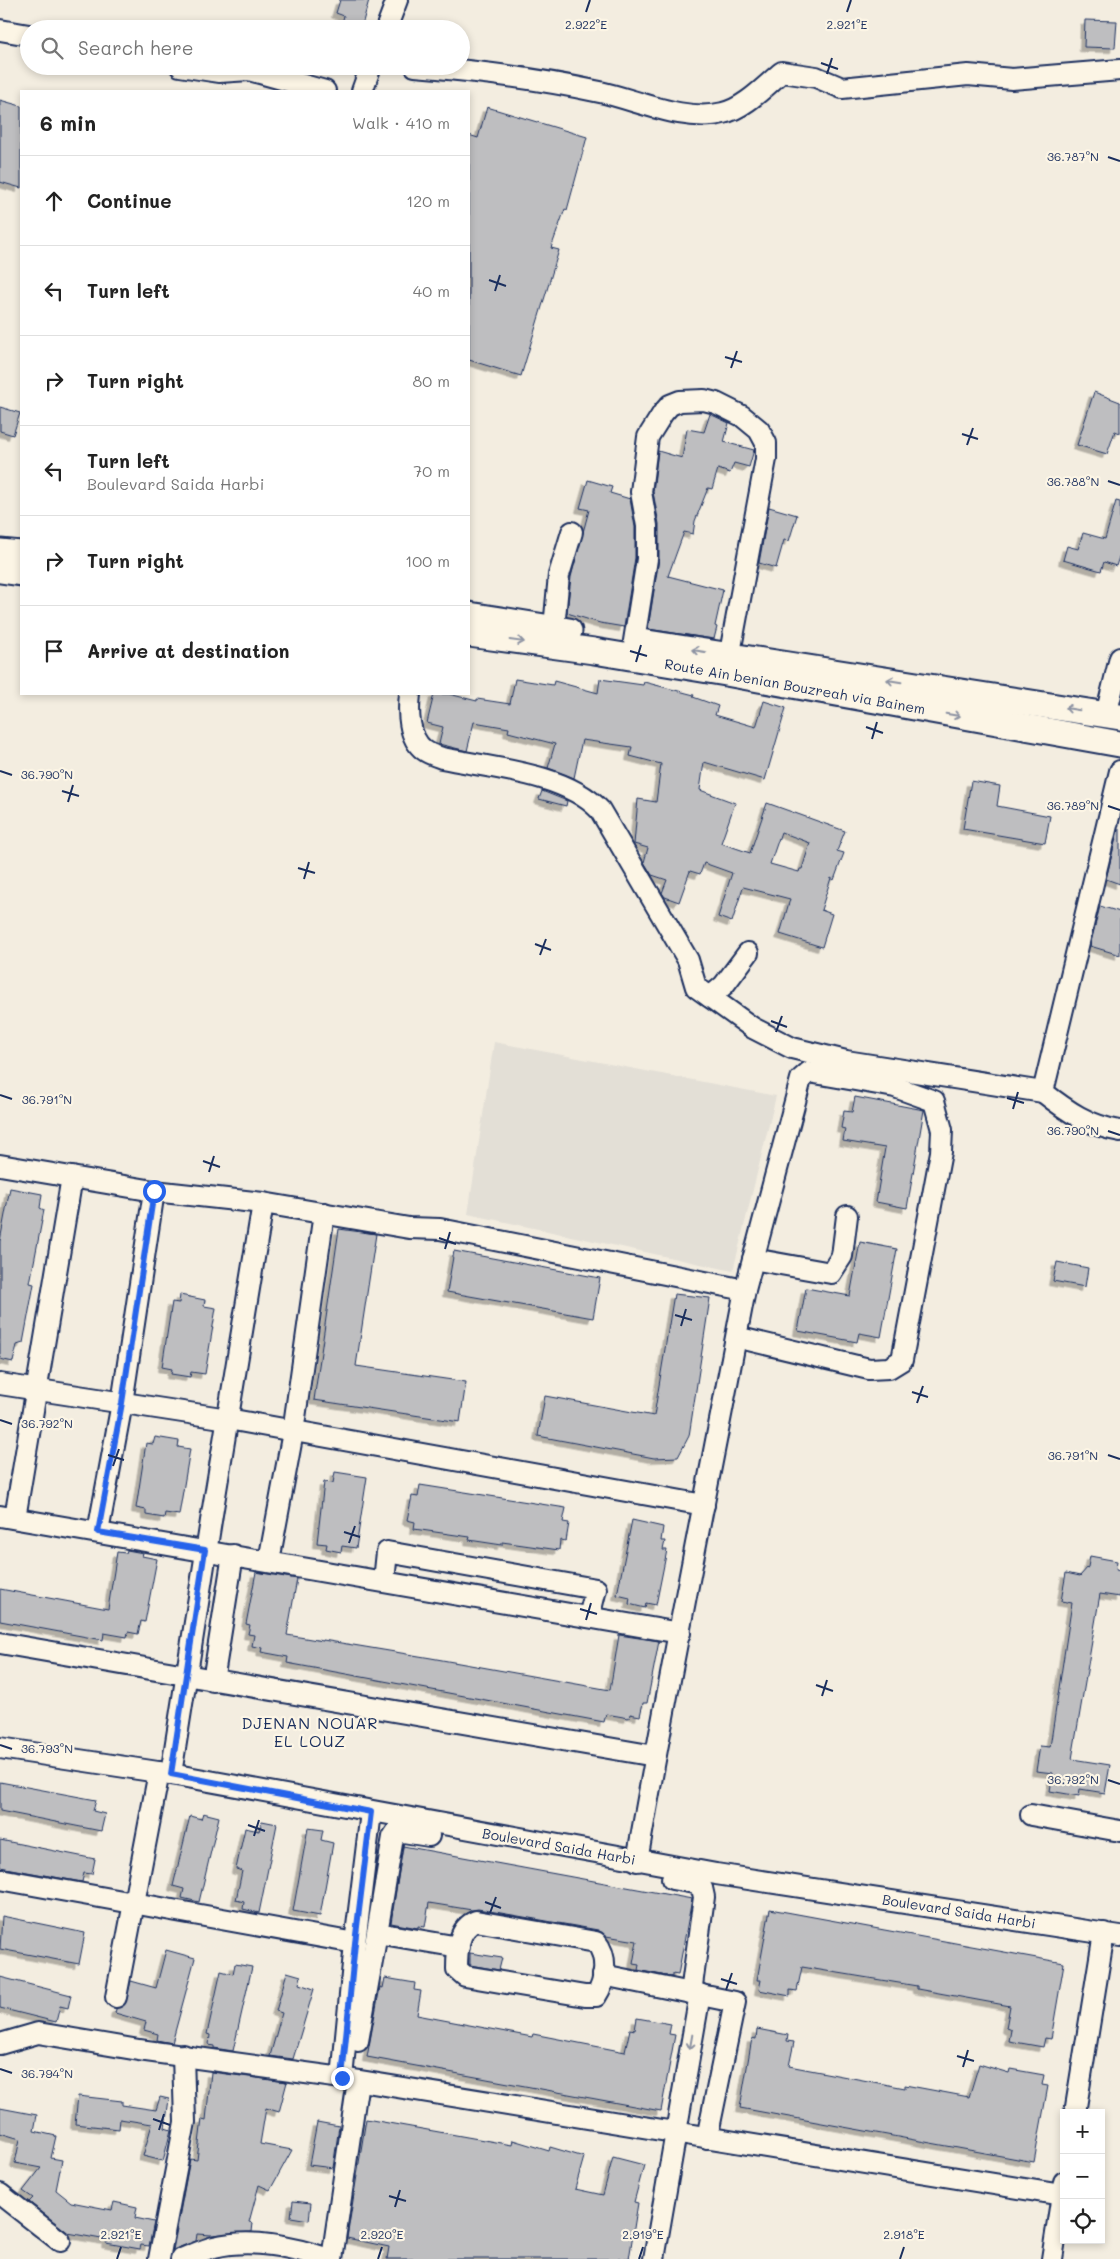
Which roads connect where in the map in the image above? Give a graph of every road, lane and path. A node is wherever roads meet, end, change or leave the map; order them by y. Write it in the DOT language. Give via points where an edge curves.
graph roads {
  1 [pos="397,0"];
  2 [pos="389,20"];
  3 [pos="0,30"];
  4 [pos="20,33"];
  5 [pos="1120,70"];
  6 [pos="470,71"];
  7 [pos="266,75"];
  8 [pos="368,75"];
  9 [pos="321,90"];
  10 [pos="362,90"];
  11 [pos="572,532"];
  12 [pos="0,552"];
  13 [pos="20,554"];
  14 [pos="0,570"];
  15 [pos="20,573"];
  16 [pos="470,615"];
  17 [pos="554,628"];
  18 [pos="470,634"];
  19 [pos="634,641"];
  20 [pos="1120,658"];
  21 [pos="728,664"];
  22 [pos="410,695"];
  23 [pos="1113,716"];
  24 [pos="1120,744"];
  25 [pos="1120,771"];
  26 [pos="748,953"];
  27 [pos="710,997"];
  28 [pos="792,1048"];
  29 [pos="809,1072"];
  30 [pos="1043,1092"];
  31 [pos="1120,1131"];
  32 [pos="0,1165"];
  33 [pos="72,1177"];
  34 [pos="154,1191"];
  35 [pos="262,1203"];
  36 [pos="324,1212"];
  37 [pos="848,1216"];
  38 [pos="753,1259"];
  39 [pos="745,1290"];
  40 [pos="736,1337"];
  41 [pos="0,1384"];
  42 [pos="36,1390"];
  43 [pos="122,1403"];
  44 [pos="228,1419"];
  45 [pos="293,1432"];
  46 [pos="704,1505"];
  47 [pos="7,1517"];
  48 [pos="98,1532"];
  49 [pos="205,1550"];
  50 [pos="233,1555"];
  51 [pos="269,1561"];
  52 [pos="384,1581"];
  53 [pos="589,1617"];
  54 [pos="680,1633"];
  55 [pos="0,1643"];
  56 [pos="186,1676"];
  57 [pos="213,1680"];
  58 [pos="0,1748"];
  59 [pos="655,1756"];
  60 [pos="165,1773"];
  61 [pos="371,1812"];
  62 [pos="1031,1815"];
  63 [pos="1120,1831"];
  64 [pos="637,1861"];
  65 [pos="0,1878"];
  66 [pos="134,1903"];
  67 [pos="377,1933"];
  68 [pos="1112,1934"];
  69 [pos="355,1943"];
  70 [pos="459,1947"];
  71 [pos="603,1975"];
  72 [pos="695,1994"];
  73 [pos="116,1997"];
  74 [pos="0,2044"];
  75 [pos="183,2055"];
  76 [pos="350,2079"];
  77 [pos="1076,2109"];
  78 [pos="675,2132"];
  79 [pos="707,2138"];
  80 [pos="1060,2188"];
  81 [pos="0,2194"];
  82 [pos="1061,2199"];
  83 [pos="60,2242"];
  84 [pos="164,2258"];
  85 [pos="181,2259"];
  86 [pos="330,2259"];
  87 [pos="654,2259"];
  88 [pos="1052,2259"];
  1 -- 2 [label="street"];
  3 -- 4 [label="street"];
  5 -- 6 [label="street" via="1012,79 968,75 842,88 816,77 782,72 735,109 703,116 681,114 601,92"];
  7 -- 9 [label="street"];
  8 -- 10 [label="street"];
  11 -- 17 [label="street" via="559,575"];
  12 -- 13 [label="main road"];
  14 -- 15 [label="main road"];
  16 -- 17 [label="main road, Route Ain benian Bouzreah via Bainem"];
  17 -- 19 [label="main road, Route Ain benian Bouzreah via Bainem"];
  18 -- 21 [label="main road, Route Ain benian Bouzreah via Bainem, one-way"];
  21 -- 19 [label="main road, Route Ain benian Bouzreah via Bainem, one-way"];
  19 -- 21 [label="street" via="647,559 647,526 641,492 648,437 670,405 680,401 704,400 742,416 759,430 766,442 766,458"];
  20 -- 23 [label="street"];
  23 -- 21 [label="main road, Route Ain benian Bouzreah via Bainem, one-way"];
  21 -- 24 [label="main road, Route Ain benian Bouzreah via Bainem, one-way"];
  22 -- 27 [label="street" via="412,730 419,745 429,753 565,785 600,810 688,960 696,987"];
  25 -- 30 [label="street"];
  26 -- 27 [label="street" via="724,985"];
  27 -- 28 [label="street" via="753,1028"];
  28 -- 29 [label="street"];
  28 -- 30 [label="street" via="846,1061"];
  29 -- 38 [label="street" via="801,1079"];
  29 -- 40 [label="street" via="895,1087 934,1101 942,1130 941,1152 902,1360 889,1368 869,1369"];
  30 -- 31 [label="street" via="1086,1122"];
  32 -- 33 [label="street"];
  33 -- 34 [label="street"];
  33 -- 42 [label="street"];
  34 -- 35 [label="street"];
  34 -- 43 [label="street"];
  35 -- 36 [label="street"];
  35 -- 44 [label="street"];
  36 -- 39 [label="street" via="409,1228 440,1229"];
  36 -- 45 [label="street"];
  37 -- 38 [label="street" via="842,1256 831,1273"];
  38 -- 39 [label="street"];
  39 -- 40 [label="street"];
  40 -- 46 [label="street"];
  41 -- 42 [label="street"];
  42 -- 43 [label="street"];
  42 -- 47 [label="street"];
  43 -- 44 [label="street"];
  43 -- 48 [label="street"];
  44 -- 45 [label="street"];
  44 -- 49 [label="street"];
  45 -- 46 [label="street"];
  45 -- 51 [label="street"];
  46 -- 54 [label="street"];
  47 -- 48 [label="street"];
  48 -- 49 [label="street"];
  49 -- 50 [label="street"];
  49 -- 56 [label="street"];
  50 -- 51 [label="street"];
  50 -- 57 [label="street"];
  51 -- 52 [label="street"];
  52 -- 53 [label="street"];
  52 -- 53 [label="street" via="387,1552 596,1589"];
  53 -- 54 [label="street"];
  54 -- 59 [label="street"];
  55 -- 56 [label="street"];
  56 -- 57 [label="street"];
  56 -- 60 [label="street"];
  57 -- 59 [label="street"];
  58 -- 60 [label="street, Boulevard Saida Harbi"];
  59 -- 64 [label="street"];
  60 -- 61 [label="street, Boulevard Saida Harbi"];
  60 -- 66 [label="street"];
  61 -- 64 [label="street, Boulevard Saida Harbi"];
  61 -- 69 [label="street"];
  62 -- 63 [label="street"];
  64 -- 68 [label="street, Boulevard Saida Harbi"];
  65 -- 66 [label="street"];
  66 -- 69 [label="street"];
  66 -- 73 [label="street"];
  67 -- 70 [label="street"];
  67 -- 72 [label="street" via="393,1837 397,1831 694,1883 702,1888 704,1897"];
  67 -- 76 [label="street"];
  68 -- 77 [label="street"];
  69 -- 76 [label="street"];
  70 -- 71 [label="street" via="457,1969 465,1976 596,1996"];
  70 -- 71 [label="street" via="461,1933 467,1924 476,1921 596,1942 605,1958"];
  71 -- 72 [label="street"];
  72 -- 78 [label="street, one-way"];
  72 -- 79 [label="street" via="735,2002"];
  74 -- 75 [label="street" via="38,2033"];
  75 -- 76 [label="street"];
  75 -- 84 [label="street" via="185,2122"];
  76 -- 78 [label="street"];
  76 -- 86 [label="street"];
  78 -- 79 [label="street"];
  78 -- 87 [label="street"];
  79 -- 80 [label="street"];
  81 -- 83 [label="street"];
  82 -- 88 [label="street"];
  85 -- 86 [label="street" via="214,2247 256,2243"];
}
